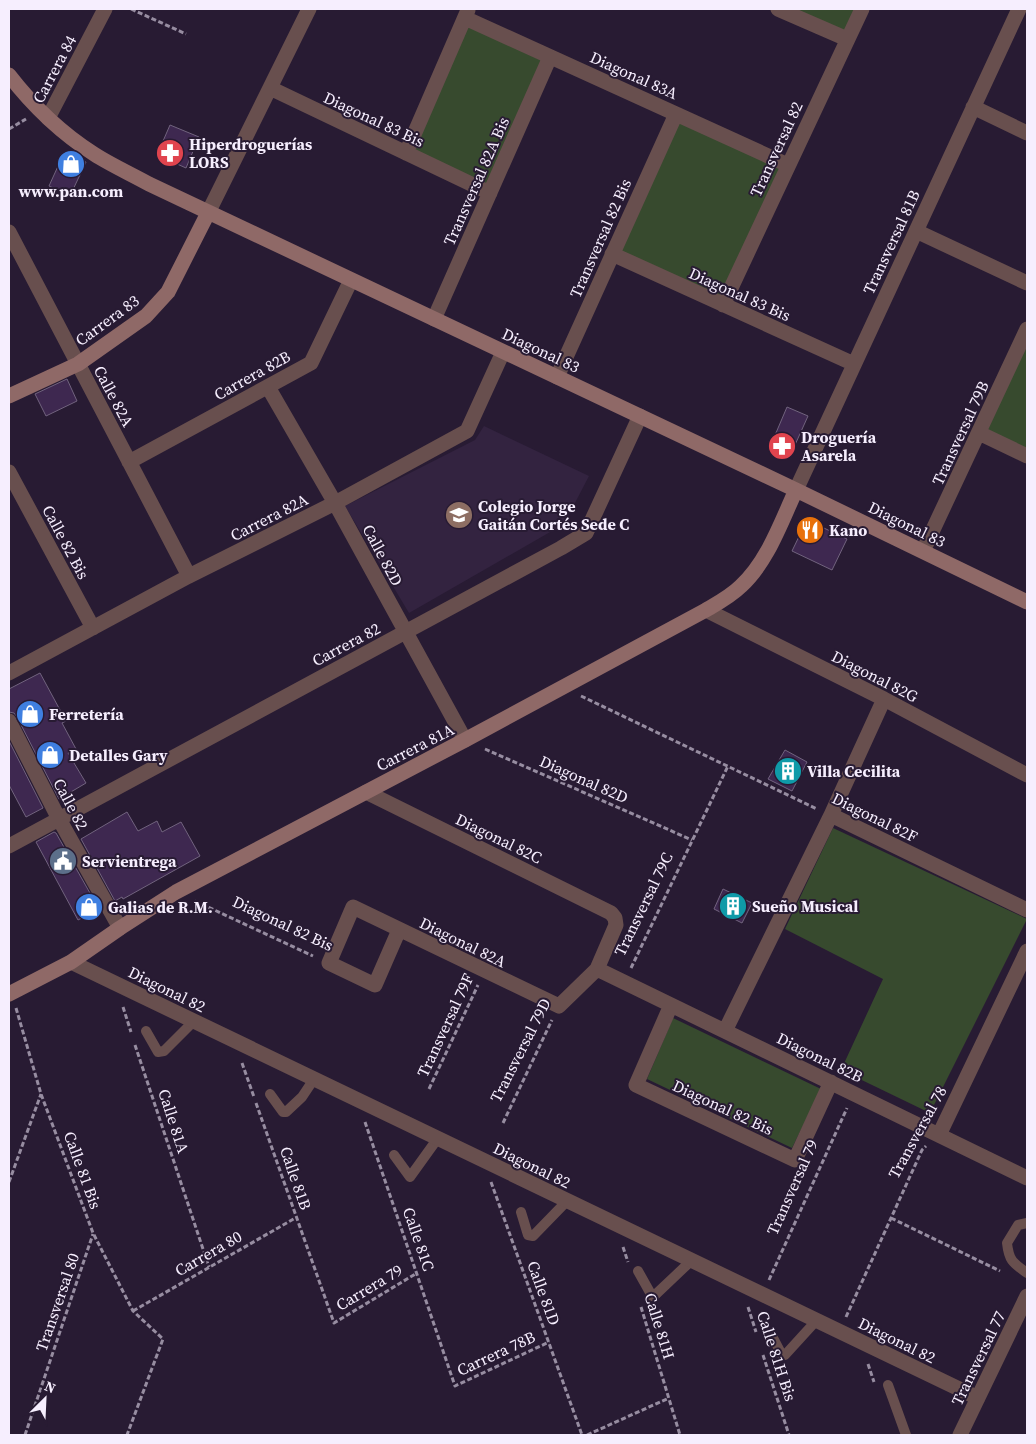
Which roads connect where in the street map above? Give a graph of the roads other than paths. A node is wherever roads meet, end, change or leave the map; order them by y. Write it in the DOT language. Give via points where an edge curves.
graph roads {
  1 [pos="105,9"];
  2 [pos="309,9"];
  3 [pos="778,9"];
  4 [pos="862,9"];
  5 [pos="1019,9"];
  6 [pos="467,13"];
  7 [pos="847,39"];
  8 [pos="550,57"];
  9 [pos="9,75"];
  10 [pos="270,88"];
  11 [pos="973,107"];
  12 [pos="676,114"];
  13 [pos="48,118"];
  14 [pos="1027,133"];
  15 [pos="406,153"];
  16 [pos="788,165"];
  17 [pos="490,193"];
  18 [pos="208,213"];
  19 [pos="916,231"];
  20 [pos="9,232"];
  21 [pos="612,254"];
  22 [pos="351,280"];
  23 [pos="1027,283"];
  24 [pos="722,305"];
  25 [pos="434,319"];
  26 [pos="1027,329"];
  27 [pos="503,352"];
  28 [pos="78,364"];
  29 [pos="854,364"];
  30 [pos="557,377"];
  31 [pos="268,387"];
  32 [pos="9,396"];
  33 [pos="640,416"];
  34 [pos="979,433"];
  35 [pos="1027,456"];
  36 [pos="129,462"];
  37 [pos="9,472"];
  38 [pos="796,490"];
  39 [pos="335,503"];
  40 [pos="923,551"];
  41 [pos="189,576"];
  42 [pos="1027,602"];
  43 [pos="706,610"];
  44 [pos="93,628"];
  45 [pos="405,633"];
  46 [pos="9,674"];
  47 [pos="884,699"];
  48 [pos="9,721"];
  49 [pos="465,740"];
  50 [pos="1027,775"];
  51 [pos="366,792"];
  52 [pos="831,815"];
  53 [pos="59,819"];
  54 [pos="9,846"];
  55 [pos="1027,910"];
  56 [pos="615,918"];
  57 [pos="120,928"];
  58 [pos="399,930"];
  59 [pos="1027,951"];
  60 [pos="71,962"];
  61 [pos="329,964"];
  62 [pos="597,969"];
  63 [pos="10,994"];
  64 [pos="671,1005"];
  65 [pos="559,1006"];
  66 [pos="194,1022"];
  67 [pos="146,1031"];
  68 [pos="725,1031"];
  69 [pos="314,1079"];
  70 [pos="831,1082"];
  71 [pos="270,1094"];
  72 [pos="938,1135"];
  73 [pos="438,1138"];
  74 [pos="394,1155"];
  75 [pos="795,1160"];
  76 [pos="1027,1178"];
  77 [pos="568,1201"];
  78 [pos="521,1212"];
  79 [pos="1027,1223"];
  80 [pos="692,1260"];
  81 [pos="634,1270"];
  82 [pos="1027,1273"];
  83 [pos="1027,1296"];
  84 [pos="816,1321"];
  85 [pos="771,1334"];
  86 [pos="888,1385"];
  87 [pos="978,1398"];
  88 [pos="906,1435"];
  89 [pos="960,1435"];
  1 -- 13 [label="street, Carrera 84"];
  2 -- 10 [label="street"];
  3 -- 7 [label="street"];
  4 -- 7 [label="street, Transversal 82"];
  5 -- 11 [label="street, Transversal 81B"];
  6 -- 8 [label="street, Diagonal 83A"];
  6 -- 15 [label="street"];
  7 -- 16 [label="street, Transversal 82"];
  8 -- 12 [label="street, Diagonal 83A"];
  8 -- 17 [label="street, Transversal 82A Bis"];
  9 -- 13 [label="street, Diagonal 83"];
  10 -- 15 [label="street, Diagonal 83 Bis"];
  10 -- 18 [label="street"];
  11 -- 14 [label="street"];
  11 -- 19 [label="street, Transversal 81B"];
  12 -- 16 [label="street, Diagonal 83A"];
  12 -- 21 [label="street, Transversal 82 Bis"];
  13 -- 18 [label="street, Diagonal 83" via="94,154"];
  15 -- 17 [label="street, Diagonal 83 Bis"];
  16 -- 24 [label="street, Transversal 82"];
  17 -- 25 [label="street, Transversal 82A Bis"];
  18 -- 22 [label="street, Diagonal 83"];
  18 -- 28 [label="street, Carrera 83" via="168,292 146,316"];
  19 -- 23 [label="street"];
  19 -- 29 [label="street, Transversal 81B"];
  20 -- 28 [label="street, Calle 82A"];
  21 -- 24 [label="street, Diagonal 83 Bis"];
  21 -- 30 [label="street, Transversal 82 Bis"];
  22 -- 25 [label="street, Diagonal 83"];
  22 -- 31 [label="street, Carrera 82B" via="311,363"];
  24 -- 29 [label="street, Diagonal 83 Bis"];
  25 -- 27 [label="street, Diagonal 83"];
  26 -- 34 [label="street, Transversal 79B"];
  27 -- 30 [label="street, Diagonal 83"];
  27 -- 39 [label="street, Carrera 82A" via="467,431"];
  28 -- 32 [label="street, Carrera 83"];
  28 -- 36 [label="street, Calle 82A"];
  29 -- 38 [label="street, Transversal 81B"];
  30 -- 33 [label="street, Diagonal 83"];
  31 -- 36 [label="street, Carrera 82B"];
  31 -- 39 [label="street, Calle 82D"];
  33 -- 38 [label="street, Diagonal 83"];
  33 -- 45 [label="street, Carrera 82" via="586,533"];
  34 -- 35 [label="street"];
  34 -- 40 [label="street, Transversal 79B"];
  36 -- 41 [label="street, Calle 82A"];
  37 -- 44 [label="street, Calle 82 Bis"];
  38 -- 40 [label="street, Diagonal 83"];
  38 -- 43 [label="street, Carrera 81A" via="763,559 750,578"];
  39 -- 41 [label="street, Carrera 82A"];
  39 -- 45 [label="street, Calle 82D"];
  40 -- 42 [label="street, Diagonal 83"];
  41 -- 44 [label="street, Carrera 82A"];
  43 -- 47 [label="street, Diagonal 82G"];
  43 -- 49 [label="street, Carrera 81A"];
  44 -- 46 [label="street, Carrera 82A"];
  45 -- 49 [label="street, Calle 82D"];
  45 -- 53 [label="street, Carrera 82"];
  47 -- 50 [label="street, Diagonal 82G"];
  47 -- 52 [label="street"];
  48 -- 53 [label="street, Calle 82"];
  49 -- 51 [label="street, Carrera 81A"];
  51 -- 56 [label="street, Diagonal 82C" via="611,913"];
  51 -- 57 [label="street, Carrera 81A" via="176,892"];
  52 -- 55 [label="street, Diagonal 82F"];
  52 -- 68 [label="street"];
  53 -- 54 [label="street, Carrera 82"];
  53 -- 57 [label="street, Calle 82"];
  56 -- 62 [label="street, Transversal 79D" via="616,925"];
  57 -- 60 [label="street, Carrera 81A"];
  58 -- 61 [label="street, Diagonal 82 Bis" via="375,985"];
  58 -- 61 [label="street, Diagonal 82A" via="353,907"];
  58 -- 65 [label="street, Diagonal 82A"];
  59 -- 72 [label="street, Transversal 78"];
  60 -- 63 [label="street, Carrera 81A"];
  60 -- 66 [label="street, Diagonal 82"];
  62 -- 64 [label="street, Diagonal 82B"];
  62 -- 65 [label="street, Transversal 79D"];
  64 -- 68 [label="street, Diagonal 82B"];
  64 -- 75 [label="street, Diagonal 82 Bis" via="636,1085"];
  66 -- 67 [label="lane" via="161,1053"];
  66 -- 69 [label="street, Diagonal 82"];
  68 -- 70 [label="street, Diagonal 82B"];
  69 -- 71 [label="lane" via="286,1112"];
  69 -- 73 [label="street, Diagonal 82"];
  70 -- 72 [label="street, Diagonal 82B"];
  70 -- 75 [label="street, Transversal 79"];
  72 -- 76 [label="street, Diagonal 82B"];
  73 -- 74 [label="lane" via="410,1177"];
  73 -- 77 [label="street, Diagonal 82"];
  77 -- 78 [label="lane" via="533,1236 528,1235"];
  77 -- 80 [label="street, Diagonal 82"];
  79 -- 82 [label="lane" via="1018,1225 1007,1243 1011,1260"];
  80 -- 81 [label="lane" via="654,1296"];
  80 -- 84 [label="street, Diagonal 82"];
  83 -- 87 [label="street, Transversal 77"];
  84 -- 85 [label="lane" via="785,1355"];
  84 -- 87 [label="street, Diagonal 82"];
  86 -- 88 [label="lane"];
  87 -- 89 [label="street, Transversal 77"];
}
